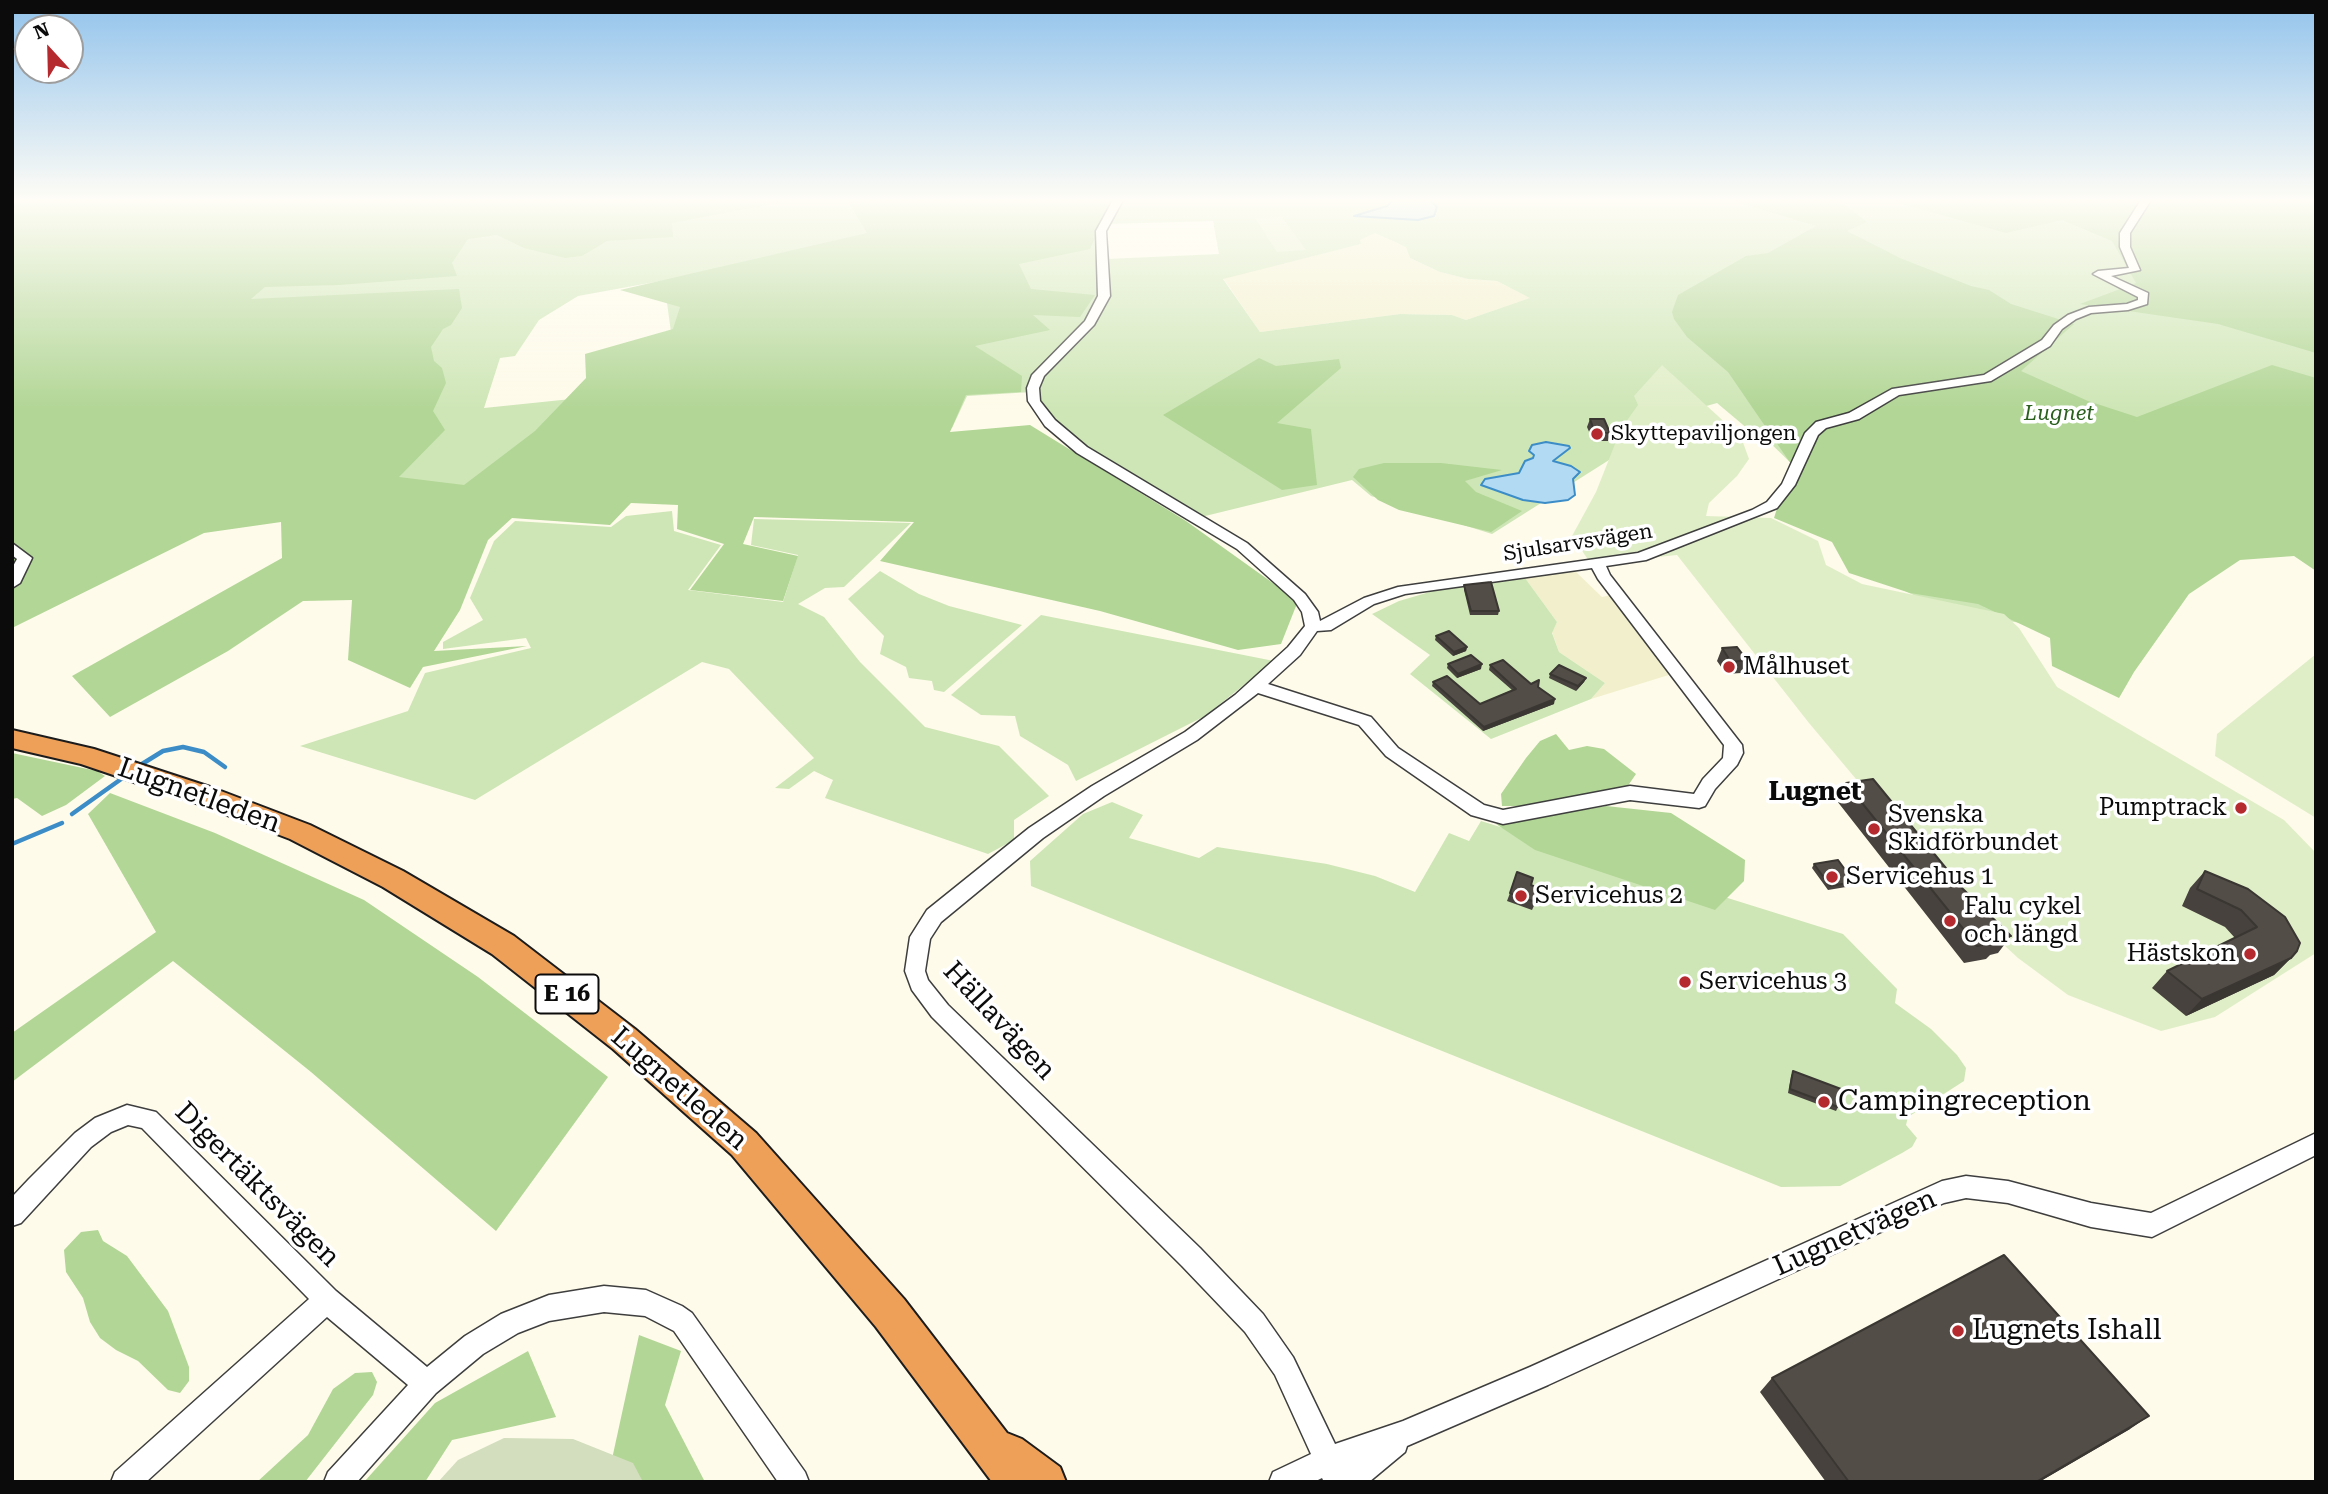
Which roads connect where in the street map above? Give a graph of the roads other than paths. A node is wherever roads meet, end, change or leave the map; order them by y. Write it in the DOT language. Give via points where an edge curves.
graph roads {
  1 [pos="1104,270"];
  2 [pos="2135,270"];
  3 [pos="12,547"];
  4 [pos="1598,564"];
  5 [pos="12,583"];
  6 [pos="1313,626"];
  7 [pos="1256,686"];
  8 [pos="12,739"];
  9 [pos="2316,1143"];
  10 [pos="12,1215"];
  11 [pos="327,1300"];
  12 [pos="426,1384"];
  13 [pos="1405,1434"];
  14 [pos="989,1440"];
  15 [pos="1333,1471"];
  16 [pos="125,1482"];
  17 [pos="338,1482"];
  18 [pos="795,1482"];
  19 [pos="1018,1482"];
  20 [pos="1045,1482"];
  21 [pos="1283,1482"];
  22 [pos="1347,1482"];
  1 -- 6 [label="street" via="1099,309 1038,375 1034,401 1050,423 1082,450 1242,546 1286,584 1310,612"];
  2 -- 4 [label="street, Sjulsarvsvägen" via="2098,274 2144,295 2141,304 2089,310 2072,317 2046,343 1987,378 1896,392 1854,416 1821,425 1772,505 1663,551"];
  3 -- 5 [label="street" via="25,558"];
  4 -- 6 [label="street, Sjulsarvsvägen" via="1403,590 1369,600 1325,626"];
  4 -- 7 [label="street" via="1733,746 1731,761 1699,801 1630,793 1503,817 1479,810 1392,752 1365,721"];
  6 -- 7 [label="street, Hällavägen"];
  7 -- 15 [label="street, Hällavägen" via="1191,736 1036,833 958,896 925,928 916,948 915,971 940,1011 1254,1323 1284,1366"];
  8 -- 14 [label="highway, Lugnetleden / E 16" via="96,760 300,832 393,879 503,945 624,1039 744,1144 890,1312"];
  9 -- 13 [label="street, Lugnetvägen" via="2152,1225 2008,1192 1966,1187 1942,1192"];
  10 -- 11 [label="street, Digertäktsvägen" via="83,1140 117,1118 136,1115 148,1119 168,1137"];
  11 -- 12 [label="street, Digertäktsvägen"];
  11 -- 16 [label="street, Digertäktsvägen"];
  12 -- 17 [label="street"];
  12 -- 18 [label="street" via="474,1345 530,1314 584,1300 646,1303 673,1315 693,1334"];
  13 -- 15 [label="street, Lugnetvägen"];
  13 -- 22 [label="street, Lugnetvägen"];
  14 -- 19 [label="highway, Lugnetleden / E 16"];
  14 -- 20 [label="highway, Lugnetleden / E 16"];
  15 -- 21 [label="street, Lugnetvägen"];
}
